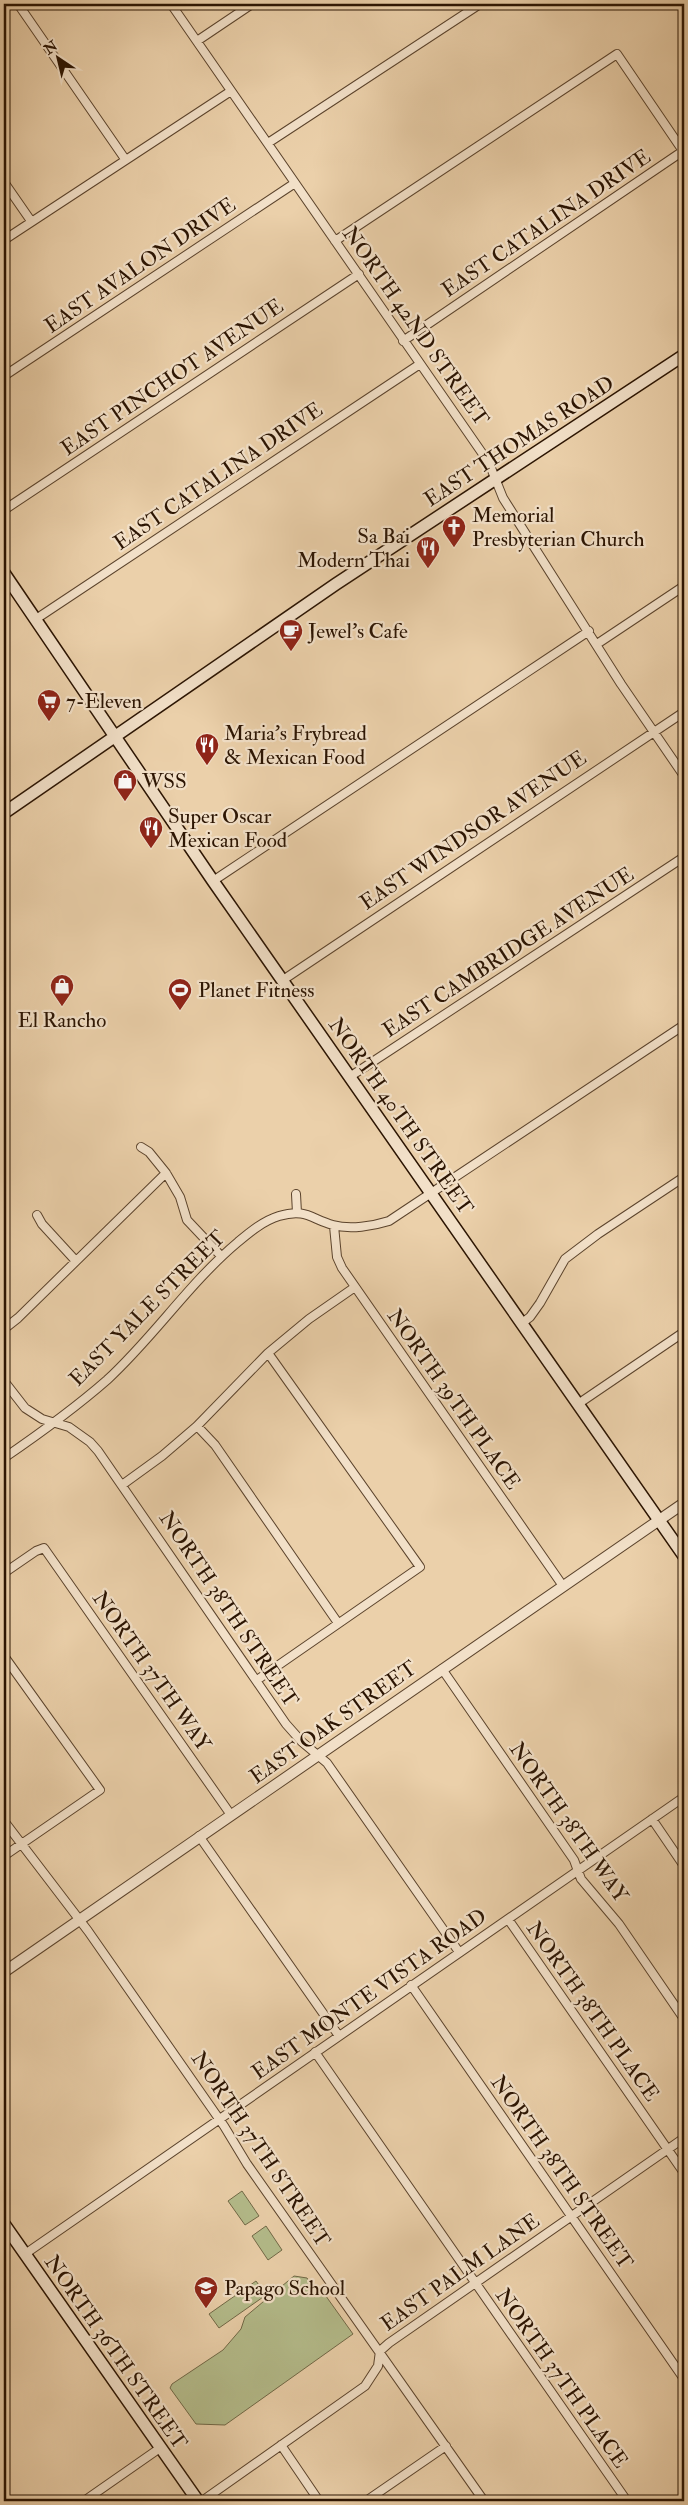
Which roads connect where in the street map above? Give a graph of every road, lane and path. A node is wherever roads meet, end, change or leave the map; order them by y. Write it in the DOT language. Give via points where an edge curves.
graph roads {
  1 [pos="18,4"];
  2 [pos="171,4"];
  3 [pos="252,4"];
  4 [pos="480,4"];
  5 [pos="197,41"];
  6 [pos="231,91"];
  7 [pos="268,143"];
  8 [pos="684,151"];
  9 [pos="125,159"];
  10 [pos="4,182"];
  11 [pos="296,183"];
  12 [pos="31,221"];
  13 [pos="4,240"];
  14 [pos="335,241"];
  15 [pos="359,274"];
  16 [pos="403,340"];
  17 [pos="684,355"];
  18 [pos="420,364"];
  19 [pos="4,376"];
  20 [pos="495,479"];
  21 [pos="4,510"];
  22 [pos="4,573"];
  23 [pos="684,586"];
  24 [pos="36,619"];
  25 [pos="589,631"];
  26 [pos="597,644"];
  27 [pos="684,712"];
  28 [pos="654,732"];
  29 [pos="115,735"];
  30 [pos="684,776"];
  31 [pos="4,813"];
  32 [pos="684,857"];
  33 [pos="213,880"];
  34 [pos="283,980"];
  35 [pos="684,1025"];
  36 [pos="351,1076"];
  37 [pos="141,1147"];
  38 [pos="166,1173"];
  39 [pos="684,1178"];
  40 [pos="296,1194"];
  41 [pos="432,1194"];
  42 [pos="297,1213"];
  43 [pos="37,1215"];
  44 [pos="334,1226"];
  45 [pos="221,1256"];
  46 [pos="76,1260"];
  47 [pos="356,1287"];
  48 [pos="522,1323"];
  49 [pos="4,1330"];
  50 [pos="684,1332"];
  51 [pos="268,1353"];
  52 [pos="4,1382"];
  53 [pos="578,1404"];
  54 [pos="52,1422"];
  55 [pos="197,1426"];
  56 [pos="4,1458"];
  57 [pos="122,1485"];
  58 [pos="684,1503"];
  59 [pos="659,1520"];
  60 [pos="684,1556"];
  61 [pos="4,1573"];
  62 [pos="563,1586"];
  63 [pos="338,1623"];
  64 [pos="4,1656"];
  65 [pos="442,1669"];
  66 [pos="257,1680"];
  67 [pos="319,1754"];
  68 [pos="684,1797"];
  69 [pos="231,1815"];
  70 [pos="652,1819"];
  71 [pos="4,1821"];
  72 [pos="199,1836"];
  73 [pos="20,1845"];
  74 [pos="4,1856"];
  75 [pos="684,1866"];
  76 [pos="578,1870"];
  77 [pos="508,1919"];
  78 [pos="80,1920"];
  79 [pos="459,1952"];
  80 [pos="4,1972"];
  81 [pos="411,1985"];
  82 [pos="684,2019"];
  83 [pos="339,2036"];
  84 [pos="315,2052"];
  85 [pos="219,2119"];
  86 [pos="684,2138"];
  87 [pos="668,2150"];
  88 [pos="684,2173"];
  89 [pos="571,2217"];
  90 [pos="4,2224"];
  91 [pos="25,2254"];
  92 [pos="475,2283"];
  93 [pos="380,2351"];
  94 [pos="684,2379"];
  95 [pos="281,2446"];
  96 [pos="446,2446"];
  97 [pos="160,2448"];
  98 [pos="84,2501"];
  99 [pos="198,2501"];
  100 [pos="202,2501"];
  101 [pos="319,2501"];
  102 [pos="366,2501"];
  103 [pos="484,2501"];
  104 [pos="627,2501"];
  1 -- 9 [label="street"];
  2 -- 5 [label="street, NORTH 42ND STREET"];
  3 -- 5 [label="street"];
  4 -- 7 [label="street"];
  5 -- 6 [label="street, NORTH 42ND STREET"];
  6 -- 7 [label="street, NORTH 42ND STREET"];
  6 -- 9 [label="street"];
  7 -- 11 [label="street, NORTH 42ND STREET"];
  8 -- 14 [label="street" via="617,54"];
  8 -- 16 [label="street, EAST CATALINA DRIVE"];
  9 -- 12 [label="street"];
  10 -- 12 [label="street"];
  11 -- 14 [label="street, NORTH 42ND STREET"];
  11 -- 19 [label="street, EAST AVALON DRIVE"];
  12 -- 13 [label="street"];
  14 -- 15 [label="street, NORTH 42ND STREET"];
  15 -- 16 [label="street, NORTH 42ND STREET"];
  15 -- 21 [label="street, EAST PINCHOT AVENUE"];
  16 -- 18 [label="street, NORTH 42ND STREET"];
  17 -- 20 [label="main road, EAST THOMAS ROAD"];
  18 -- 20 [label="street, NORTH 42ND STREET" via="489,463"];
  18 -- 24 [label="street, EAST CATALINA DRIVE"];
  20 -- 25 [label="street, NORTH 42ND STREET" via="503,498"];
  20 -- 29 [label="main road, EAST THOMAS ROAD"];
  22 -- 24 [label="main road, NORTH 40TH STREET"];
  23 -- 26 [label="street"];
  24 -- 29 [label="main road, NORTH 40TH STREET"];
  25 -- 26 [label="street, NORTH 42ND STREET"];
  25 -- 33 [label="street"];
  26 -- 28 [label="street, NORTH 42ND STREET"];
  27 -- 28 [label="street, EAST WINDSOR AVENUE"];
  28 -- 30 [label="street, NORTH 42ND STREET"];
  28 -- 34 [label="street, EAST WINDSOR AVENUE"];
  29 -- 31 [label="main road, EAST THOMAS ROAD"];
  29 -- 33 [label="main road, NORTH 40TH STREET"];
  32 -- 36 [label="street, EAST CAMBRIDGE AVENUE"];
  33 -- 34 [label="main road, NORTH 40TH STREET"];
  34 -- 36 [label="main road, NORTH 40TH STREET"];
  35 -- 41 [label="street, EAST YALE STREET"];
  36 -- 41 [label="main road, NORTH 40TH STREET"];
  37 -- 38 [label="street"];
  38 -- 45 [label="street" via="180,1197 187,1220"];
  38 -- 46 [label="street"];
  39 -- 48 [label="street" via="564,1259 540,1303"];
  40 -- 42 [label="street"];
  41 -- 44 [label="street, EAST YALE STREET" via="380,1224"];
  41 -- 48 [label="main road, NORTH 40TH STREET"];
  42 -- 44 [label="street, EAST YALE STREET" via="316,1217"];
  42 -- 45 [label="street, EAST YALE STREET" via="278,1216 258,1225"];
  43 -- 46 [label="street"];
  44 -- 47 [label="street, NORTH 39TH PLACE" via="337,1258"];
  45 -- 54 [label="street, EAST YALE STREET" via="106,1380"];
  46 -- 49 [label="street"];
  47 -- 51 [label="street"];
  47 -- 62 [label="street, NORTH 39TH PLACE"];
  48 -- 53 [label="main road, NORTH 40TH STREET"];
  50 -- 53 [label="street"];
  51 -- 55 [label="street"];
  51 -- 63 [label="street" via="420,1566"];
  52 -- 54 [label="street, NORTH 38TH STREET" via="25,1408"];
  53 -- 59 [label="main road, NORTH 40TH STREET"];
  54 -- 56 [label="street, EAST YALE STREET"];
  54 -- 57 [label="street, NORTH 38TH STREET" via="69,1427 90,1442"];
  55 -- 57 [label="street"];
  55 -- 63 [label="street" via="215,1445"];
  57 -- 66 [label="street, NORTH 38TH STREET"];
  58 -- 59 [label="street, EAST OAK STREET"];
  59 -- 60 [label="main road, NORTH 40TH STREET"];
  59 -- 62 [label="street, EAST OAK STREET"];
  61 -- 69 [label="street, NORTH 37TH WAY" via="44,1548"];
  62 -- 65 [label="street, EAST OAK STREET"];
  63 -- 66 [label="street"];
  64 -- 73 [label="street" via="100,1790"];
  65 -- 67 [label="street, EAST OAK STREET"];
  65 -- 76 [label="street, NORTH 38TH WAY"];
  66 -- 67 [label="street, NORTH 38TH STREET" via="292,1731"];
  67 -- 69 [label="street, EAST OAK STREET"];
  67 -- 79 [label="street, NORTH 38TH STREET"];
  68 -- 70 [label="street, EAST MONTE VISTA ROAD"];
  69 -- 72 [label="street, EAST OAK STREET"];
  70 -- 75 [label="street"];
  70 -- 76 [label="street, EAST MONTE VISTA ROAD"];
  71 -- 73 [label="street, NORTH 37TH STREET"];
  72 -- 78 [label="street, EAST OAK STREET"];
  72 -- 83 [label="street"];
  73 -- 74 [label="street"];
  73 -- 78 [label="street, NORTH 37TH STREET"];
  76 -- 77 [label="street, EAST MONTE VISTA ROAD"];
  76 -- 82 [label="street, NORTH 38TH WAY"];
  77 -- 79 [label="street, EAST MONTE VISTA ROAD"];
  77 -- 87 [label="street, NORTH 38TH PLACE"];
  78 -- 80 [label="street, EAST OAK STREET"];
  78 -- 85 [label="street, NORTH 37TH STREET"];
  79 -- 81 [label="street, EAST MONTE VISTA ROAD"];
  81 -- 83 [label="street, EAST MONTE VISTA ROAD"];
  81 -- 89 [label="street, NORTH 38TH STREET"];
  83 -- 84 [label="street, EAST MONTE VISTA ROAD"];
  84 -- 85 [label="street, EAST MONTE VISTA ROAD"];
  84 -- 92 [label="street, NORTH 37TH PLACE"];
  85 -- 91 [label="street, EAST MONTE VISTA ROAD"];
  85 -- 93 [label="street, NORTH 37TH STREET" via="247,2164"];
  86 -- 87 [label="street, EAST PALM LANE"];
  87 -- 88 [label="street, NORTH 38TH PLACE"];
  87 -- 89 [label="street, EAST PALM LANE"];
  89 -- 92 [label="street, EAST PALM LANE"];
  89 -- 94 [label="street, NORTH 38TH STREET"];
  90 -- 91 [label="main road, NORTH 36TH STREET"];
  91 -- 97 [label="main road, NORTH 36TH STREET"];
  92 -- 93 [label="street, EAST PALM LANE"];
  92 -- 104 [label="street, NORTH 37TH PLACE"];
  93 -- 95 [label="street, EAST PALM LANE" via="378,2366 365,2386"];
  93 -- 96 [label="street, NORTH 37TH STREET"];
  95 -- 100 [label="street, EAST PALM LANE"];
  95 -- 101 [label="street"];
  96 -- 102 [label="street"];
  96 -- 103 [label="street, NORTH 37TH STREET"];
  97 -- 98 [label="street"];
  97 -- 99 [label="main road, NORTH 36TH STREET"];
}
